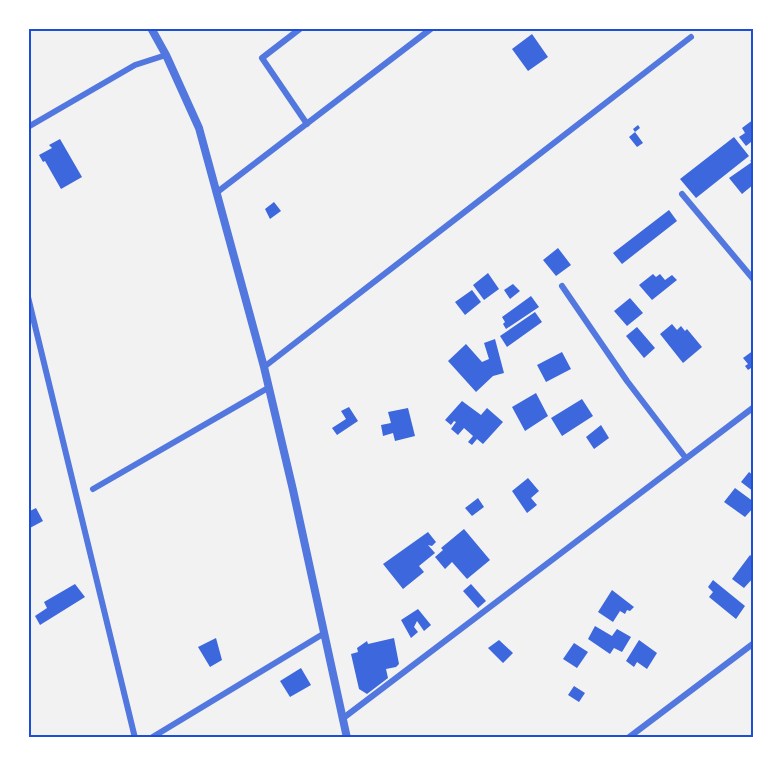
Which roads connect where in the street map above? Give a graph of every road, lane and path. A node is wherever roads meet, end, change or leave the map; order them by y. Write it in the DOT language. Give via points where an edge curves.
graph roads {
  1 [pos="151,28"];
  2 [pos="301,28"];
  3 [pos="432,28"];
  4 [pos="692,36"];
  5 [pos="166,55"];
  6 [pos="307,124"];
  7 [pos="28,127"];
  8 [pos="216,193"];
  9 [pos="682,194"];
  10 [pos="753,280"];
  11 [pos="562,286"];
  12 [pos="28,297"];
  13 [pos="264,367"];
  14 [pos="268,388"];
  15 [pos="753,407"];
  16 [pos="685,457"];
  17 [pos="93,489"];
  18 [pos="323,634"];
  19 [pos="753,643"];
  20 [pos="342,719"];
  21 [pos="135,738"];
  22 [pos="151,738"];
  23 [pos="347,738"];
  24 [pos="628,738"];
  1 -- 5 [label="street"];
  2 -- 6 [label="street" via="262,58"];
  3 -- 6 [label="street"];
  4 -- 13 [label="street"];
  5 -- 7 [label="street" via="135,65"];
  5 -- 8 [label="street" via="199,128"];
  6 -- 8 [label="street"];
  8 -- 13 [label="street"];
  9 -- 10 [label="street"];
  11 -- 16 [label="street"];
  12 -- 21 [label="street"];
  13 -- 14 [label="street"];
  14 -- 17 [label="street"];
  14 -- 18 [label="street"];
  15 -- 16 [label="street"];
  16 -- 20 [label="street"];
  18 -- 20 [label="street"];
  18 -- 22 [label="street"];
  19 -- 24 [label="street"];
  20 -- 23 [label="street"];
}
